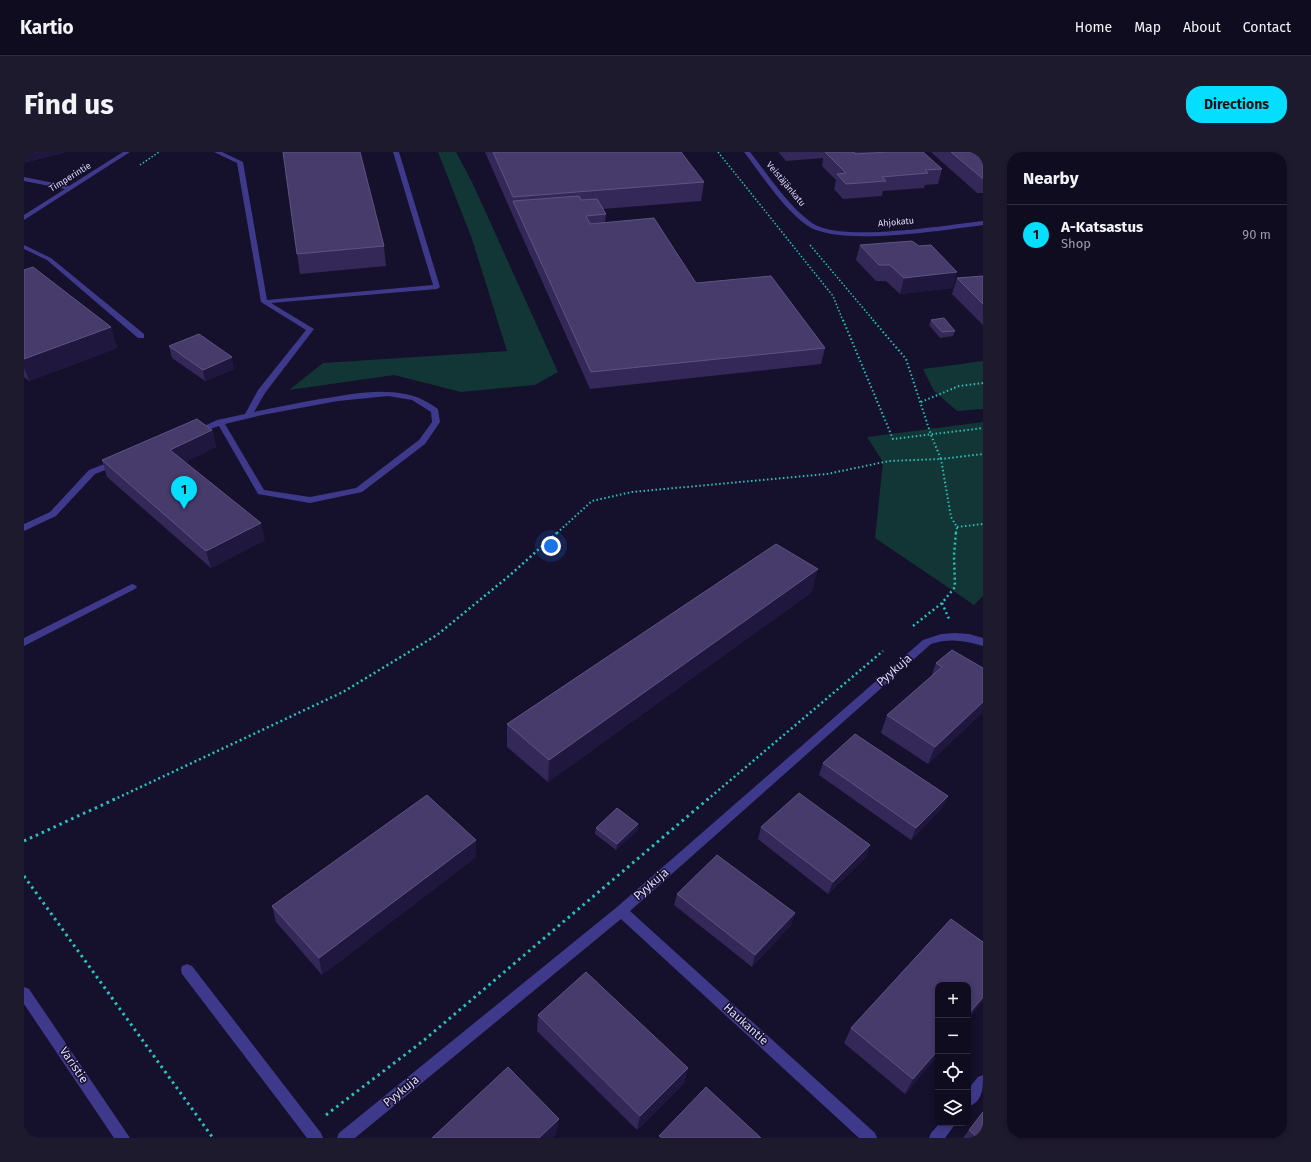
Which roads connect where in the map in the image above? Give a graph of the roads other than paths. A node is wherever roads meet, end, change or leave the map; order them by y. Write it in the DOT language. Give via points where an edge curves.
graph roads {
  1 [pos="127,152"];
  2 [pos="217,152"];
  3 [pos="396,152"];
  4 [pos="747,152"];
  5 [pos="24,179"];
  6 [pos="69,188"];
  7 [pos="24,218"];
  8 [pos="983,223"];
  9 [pos="812,226"];
  10 [pos="24,247"];
  11 [pos="264,302"];
  12 [pos="141,336"];
  13 [pos="248,416"];
  14 [pos="220,422"];
  15 [pos="185,436"];
  16 [pos="128,458"];
  17 [pos="24,528"];
  18 [pos="132,588"];
  19 [pos="24,642"];
  20 [pos="983,642"];
  21 [pos="621,911"];
  22 [pos="187,970"];
  23 [pos="24,993"];
  24 [pos="983,1082"];
  25 [pos="971,1096"];
  26 [pos="946,1126"];
  27 [pos="312,1133"];
  28 [pos="123,1138"];
  29 [pos="344,1138"];
  30 [pos="870,1138"];
  31 [pos="936,1138"];
  1 -- 6 [label="street, Timperintie"];
  2 -- 11 [label="street" via="240,162"];
  3 -- 11 [label="street" via="437,287"];
  4 -- 9 [label="street, Veistäjänkatu" via="802,218"];
  5 -- 6 [label="street"];
  6 -- 7 [label="street, Timperintie"];
  8 -- 9 [label="street, Ahjokatu" via="851,235 822,231"];
  10 -- 12 [label="street" via="50,259"];
  11 -- 13 [label="street" via="310,329 261,392"];
  13 -- 14 [label="street"];
  13 -- 14 [label="street" via="360,396 400,395 422,400 435,411 436,422 422,442 359,490 310,500 261,492"];
  14 -- 15 [label="street"];
  16 -- 17 [label="street" via="92,472 52,514"];
  18 -- 19 [label="street"];
  20 -- 21 [label="street, Pyykuja" via="957,635 927,642"];
  21 -- 29 [label="street, Pyykuja"];
  21 -- 30 [label="street, Haukantie"];
  22 -- 27 [label="street"];
  23 -- 28 [label="street, Varistie"];
  24 -- 25 [label="street"];
  26 -- 31 [label="street"];
}
